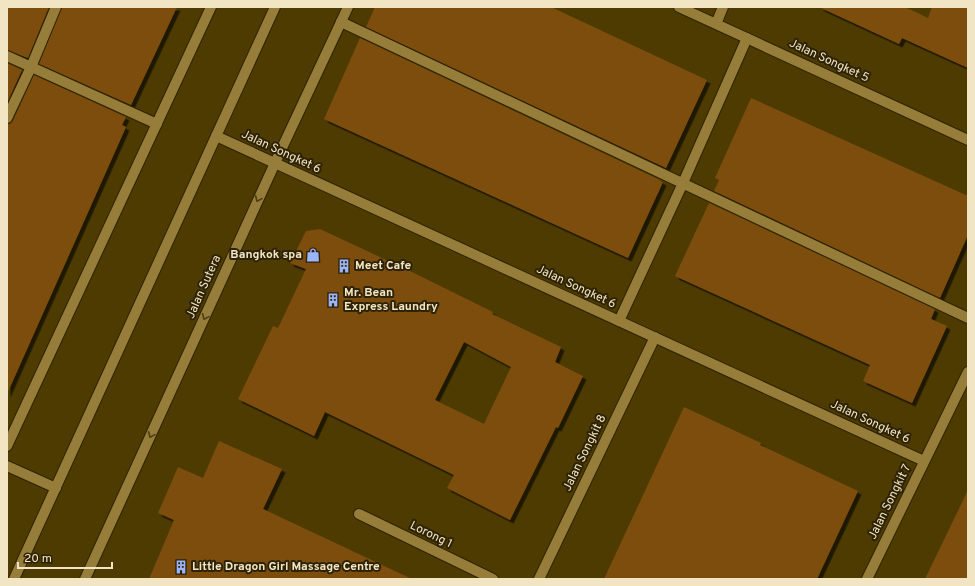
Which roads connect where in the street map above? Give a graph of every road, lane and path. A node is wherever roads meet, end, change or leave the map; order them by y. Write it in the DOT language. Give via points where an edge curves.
graph roads {
  1 [pos="56,7"];
  2 [pos="211,7"];
  3 [pos="276,7"];
  4 [pos="348,7"];
  5 [pos="679,7"];
  6 [pos="724,7"];
  7 [pos="341,22"];
  8 [pos="716,24"];
  9 [pos="747,38"];
  10 [pos="7,56"];
  11 [pos="31,67"];
  12 [pos="7,118"];
  13 [pos="157,124"];
  14 [pos="216,136"];
  15 [pos="968,140"];
  16 [pos="274,163"];
  17 [pos="683,183"];
  18 [pos="968,318"];
  19 [pos="619,321"];
  20 [pos="655,337"];
  21 [pos="968,372"];
  22 [pos="7,446"];
  23 [pos="924,461"];
  24 [pos="7,466"];
  25 [pos="56,488"];
  26 [pos="359,514"];
  27 [pos="14,579"];
  28 [pos="85,579"];
  29 [pos="493,579"];
  30 [pos="539,579"];
  31 [pos="867,579"];
  1 -- 11 [label="street"];
  2 -- 13 [label="street"];
  3 -- 14 [label="street"];
  4 -- 7 [label="street, Jalan Sutera"];
  5 -- 8 [label="street, Jalan Songket 5"];
  6 -- 8 [label="street"];
  7 -- 16 [label="street, Jalan Sutera"];
  7 -- 17 [label="street"];
  8 -- 9 [label="street, Jalan Songket 5"];
  9 -- 15 [label="street, Jalan Songket 5"];
  9 -- 17 [label="street"];
  10 -- 11 [label="street"];
  11 -- 12 [label="street"];
  11 -- 13 [label="street"];
  13 -- 22 [label="street"];
  14 -- 16 [label="street, Jalan Songket 6"];
  14 -- 25 [label="street"];
  16 -- 19 [label="street, Jalan Songket 6"];
  16 -- 28 [label="street, Jalan Sutera, one-way"];
  17 -- 18 [label="street"];
  17 -- 19 [label="street"];
  19 -- 20 [label="street, Jalan Songket 6"];
  20 -- 23 [label="street, Jalan Songket 6"];
  20 -- 30 [label="street, Jalan Songkit 8"];
  21 -- 23 [label="street, Jalan Songkit 7"];
  23 -- 31 [label="street, Jalan Songkit 7"];
  24 -- 25 [label="street"];
  25 -- 27 [label="street"];
  26 -- 29 [label="street, Lorong 1"];
}
